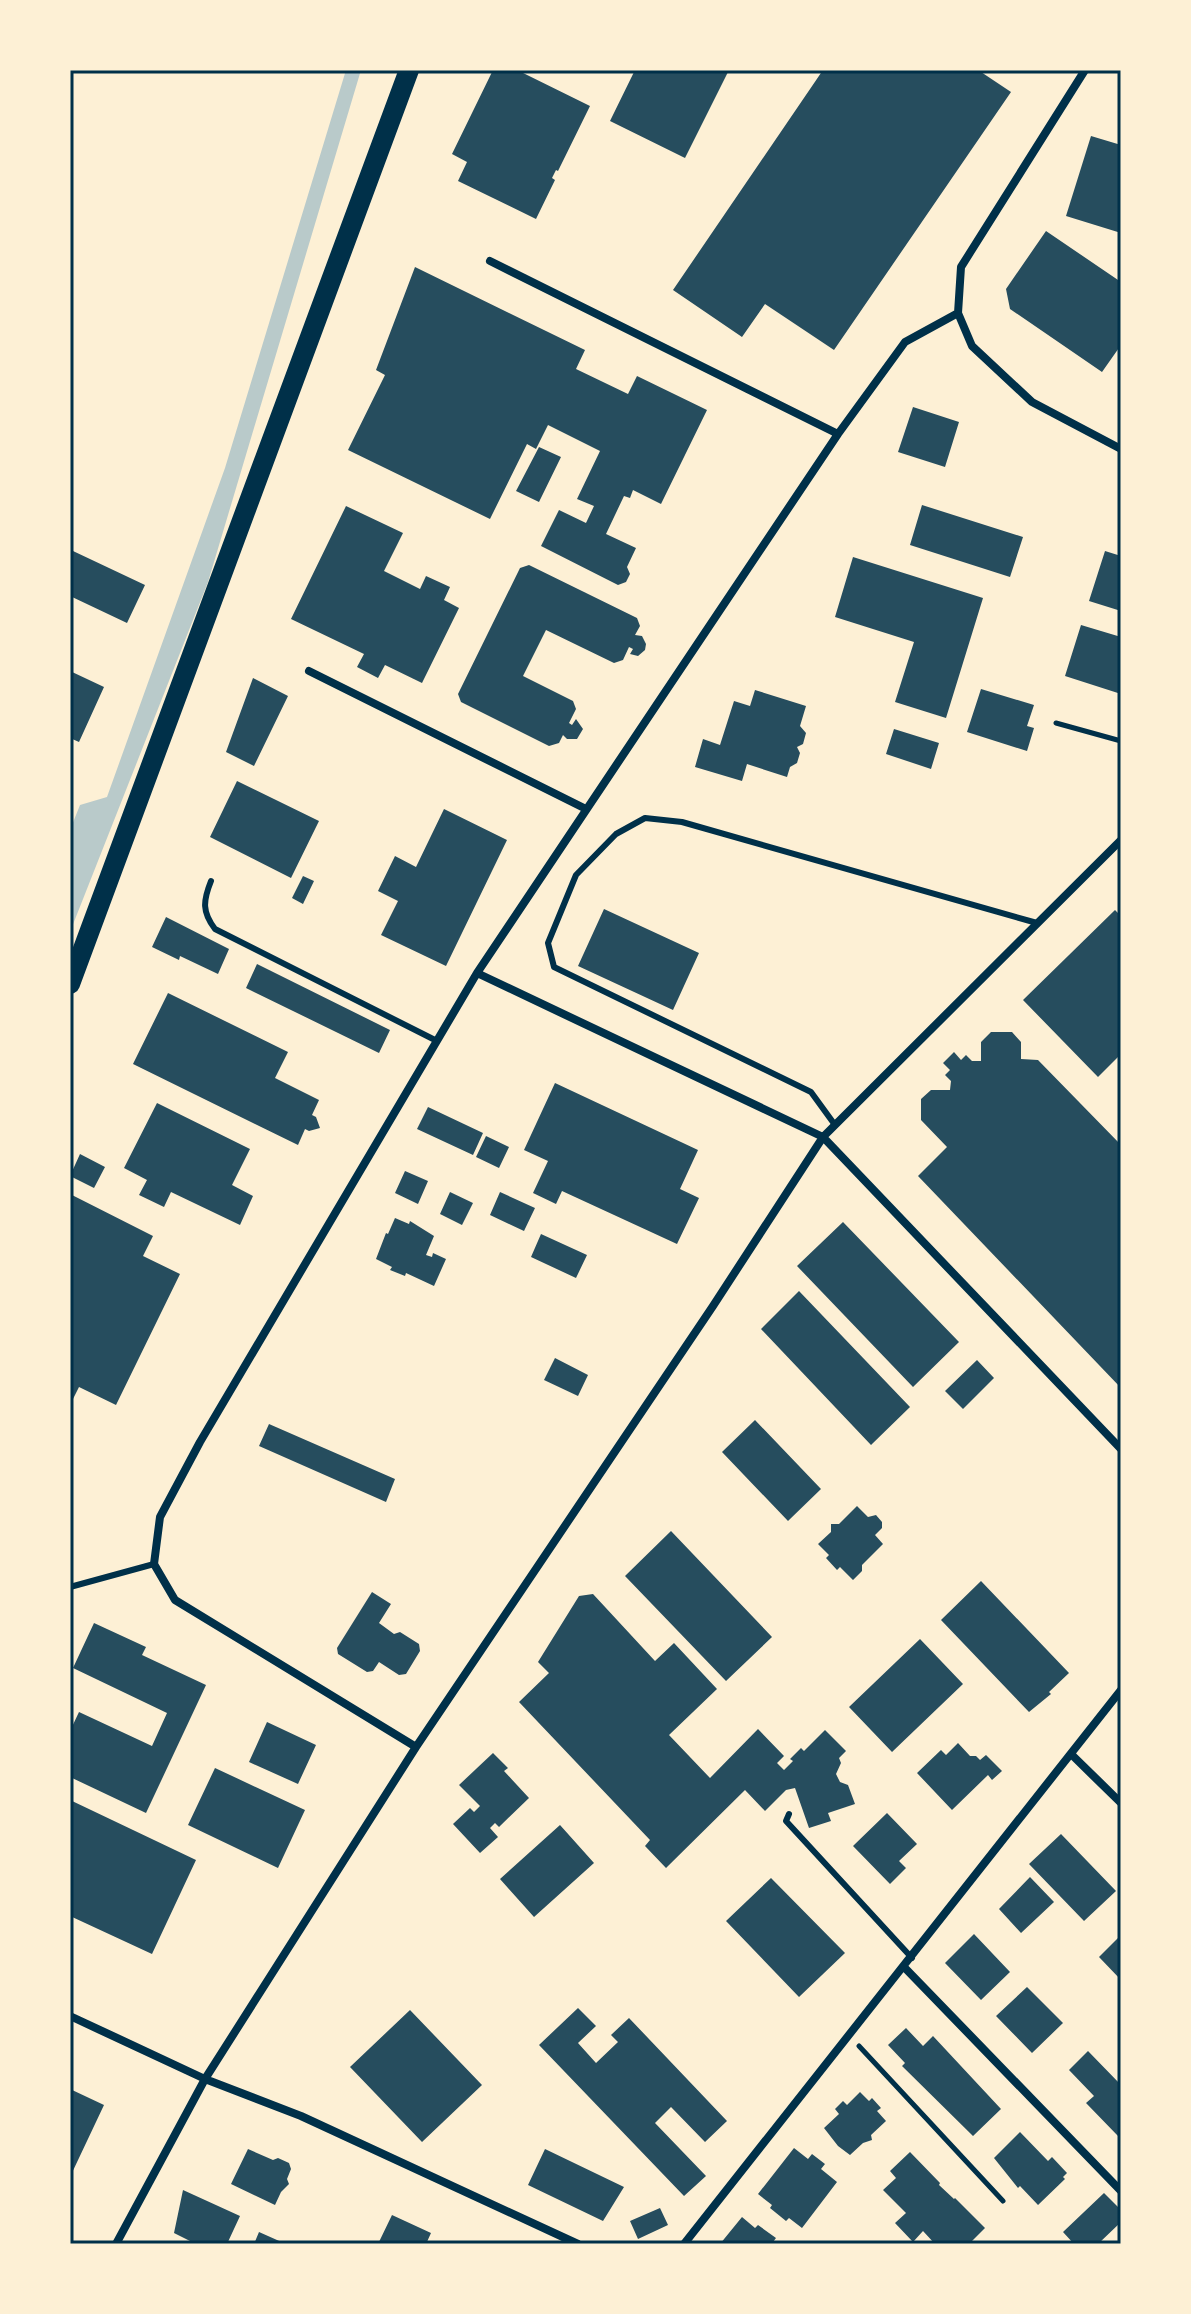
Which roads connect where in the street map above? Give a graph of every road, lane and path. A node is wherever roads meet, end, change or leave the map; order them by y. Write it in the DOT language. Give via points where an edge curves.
graph roads {
  1 [pos="409,70"];
  2 [pos="1085,70"];
  3 [pos="490,261"];
  4 [pos="958,313"];
  5 [pos="838,434"];
  6 [pos="1121,449"];
  7 [pos="309,671"];
  8 [pos="1056,723"];
  9 [pos="1121,741"];
  10 [pos="586,809"];
  11 [pos="1121,840"];
  12 [pos="211,881"];
  13 [pos="1037,923"];
  14 [pos="477,973"];
  15 [pos="70,984"];
  16 [pos="437,1041"];
  17 [pos="835,1125"];
  18 [pos="823,1137"];
  19 [pos="1121,1449"];
  20 [pos="154,1564"];
  21 [pos="70,1587"];
  22 [pos="1121,1690"];
  23 [pos="416,1747"];
  24 [pos="1071,1754"];
  25 [pos="1121,1803"];
  26 [pos="789,1814"];
  27 [pos="912,1958"];
  28 [pos="905,1968"];
  29 [pos="70,2016"];
  30 [pos="850,2036"];
  31 [pos="205,2079"];
  32 [pos="1121,2191"];
  33 [pos="1003,2201"];
  34 [pos="117,2244"];
  35 [pos="578,2244"];
  36 [pos="684,2244"];
  1 -- 15 [label="main road"];
  2 -- 4 [label="street" via="961,267"];
  3 -- 5 [label="street"];
  4 -- 5 [label="street" via="905,342"];
  4 -- 6 [label="street" via="972,346 1032,402"];
  5 -- 10 [label="street"];
  7 -- 10 [label="street"];
  8 -- 9 [label="path"];
  10 -- 14 [label="street"];
  11 -- 13 [label="street"];
  12 -- 16 [label="lane" via="204,914 215,929"];
  13 -- 17 [label="street"];
  13 -- 17 [label="lane" via="682,822 645,818 616,834 576,875 548,943 554,967 811,1092"];
  14 -- 16 [label="street"];
  14 -- 18 [label="street"];
  16 -- 20 [label="street" via="200,1442 160,1517"];
  17 -- 18 [label="street"];
  18 -- 19 [label="street"];
  18 -- 23 [label="street"];
  20 -- 21 [label="lane"];
  20 -- 23 [label="street" via="175,1600"];
  22 -- 24 [label="street"];
  23 -- 31 [label="street"];
  24 -- 25 [label="street"];
  24 -- 27 [label="street"];
  26 -- 27 [label="lane" via="786,1821"];
  27 -- 28 [label="street"];
  28 -- 30 [label="street"];
  28 -- 32 [label="street"];
  29 -- 31 [label="street"];
  30 -- 33 [label="path"];
  30 -- 36 [label="street"];
  31 -- 34 [label="street"];
  31 -- 35 [label="street" via="301,2116"];
}
